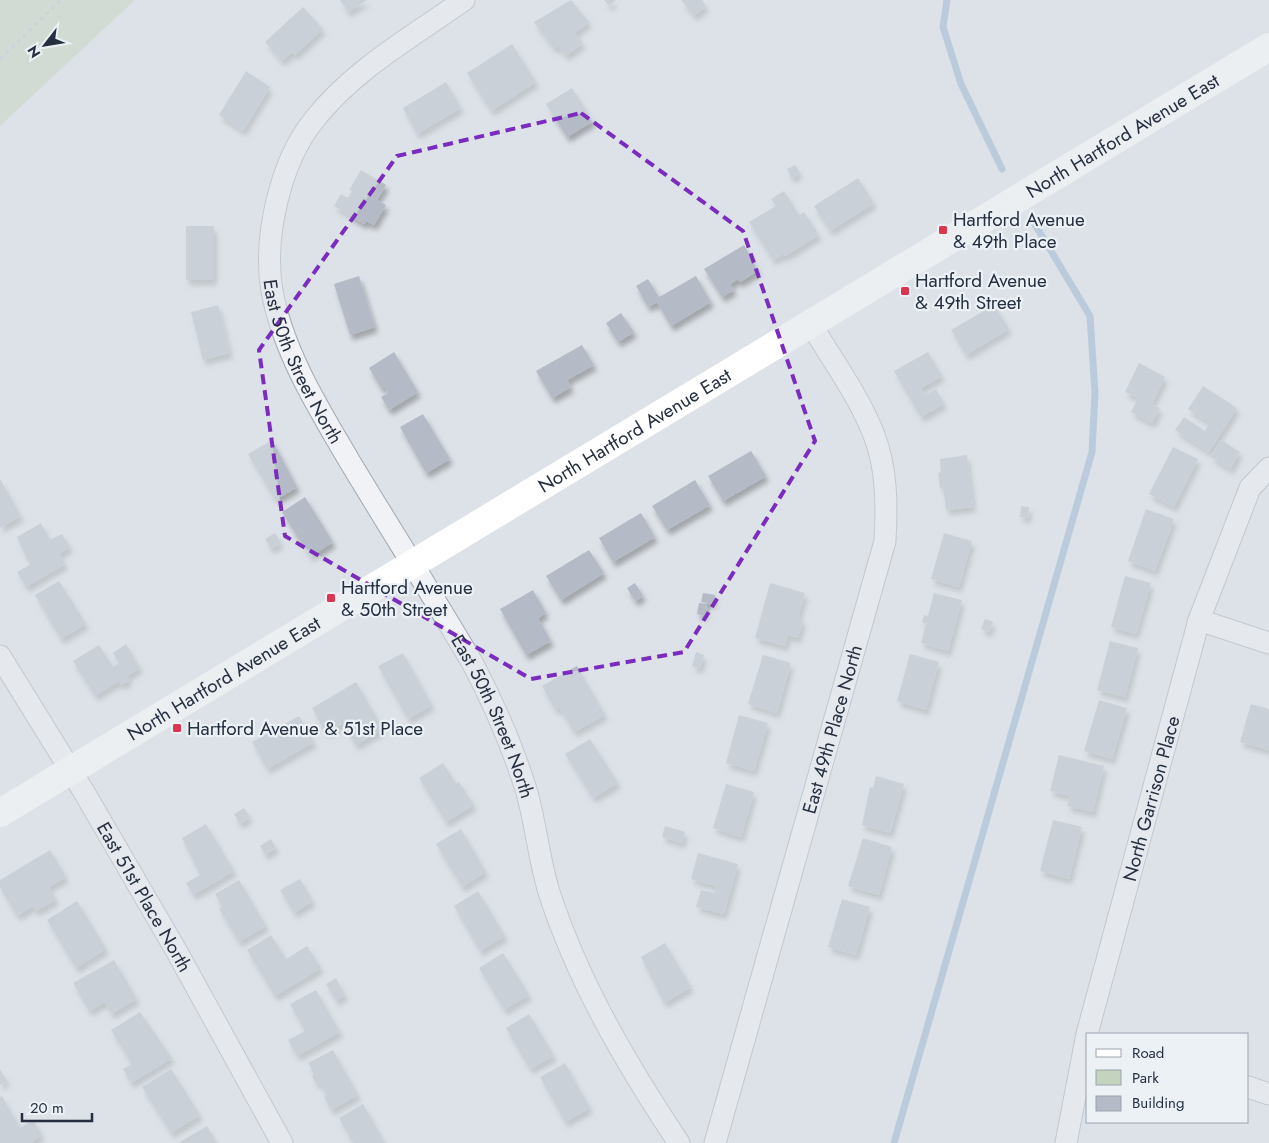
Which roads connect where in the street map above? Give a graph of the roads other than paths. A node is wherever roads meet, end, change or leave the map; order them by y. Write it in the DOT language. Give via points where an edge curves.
graph roads {
  1 [pos="464,0"];
  2 [pos="1269,48"];
  3 [pos="811,324"];
  4 [pos="1269,468"];
  5 [pos="413,565"];
  6 [pos="1199,620"];
  7 [pos="1269,643"];
  8 [pos="0,656"];
  9 [pos="70,771"];
  10 [pos="0,813"];
  11 [pos="1087,1033"];
  12 [pos="1086,1039"];
  13 [pos="1249,1087"];
  14 [pos="1269,1094"];
  15 [pos="282,1143"];
  16 [pos="680,1143"];
  17 [pos="715,1143"];
  18 [pos="1066,1143"];
  1 -- 5 [label="street, East 50th Street North" via="378,59 314,120 293,154 281,185 270,243 272,291 285,336 302,376 328,426"];
  2 -- 3 [label="street, North Hartford Avenue East"];
  3 -- 5 [label="street, North Hartford Avenue East"];
  3 -- 17 [label="street, East 49th Place North" via="874,434 882,462 887,504 885,541"];
  4 -- 6 [label="street, North Garrison Place" via="1250,488"];
  5 -- 9 [label="street, North Hartford Avenue East"];
  5 -- 16 [label="street, East 50th Street North" via="473,664 510,740 527,795 549,891 574,958 643,1089"];
  6 -- 7 [label="street"];
  6 -- 11 [label="street, North Garrison Place"];
  8 -- 9 [label="street, East 51st Place North"];
  9 -- 10 [label="street, North Hartford Avenue East"];
  9 -- 15 [label="street, East 51st Place North" via="177,952"];
  12 -- 18 [label="street, North Garrison Place"];
  13 -- 14 [label="street"];
}
